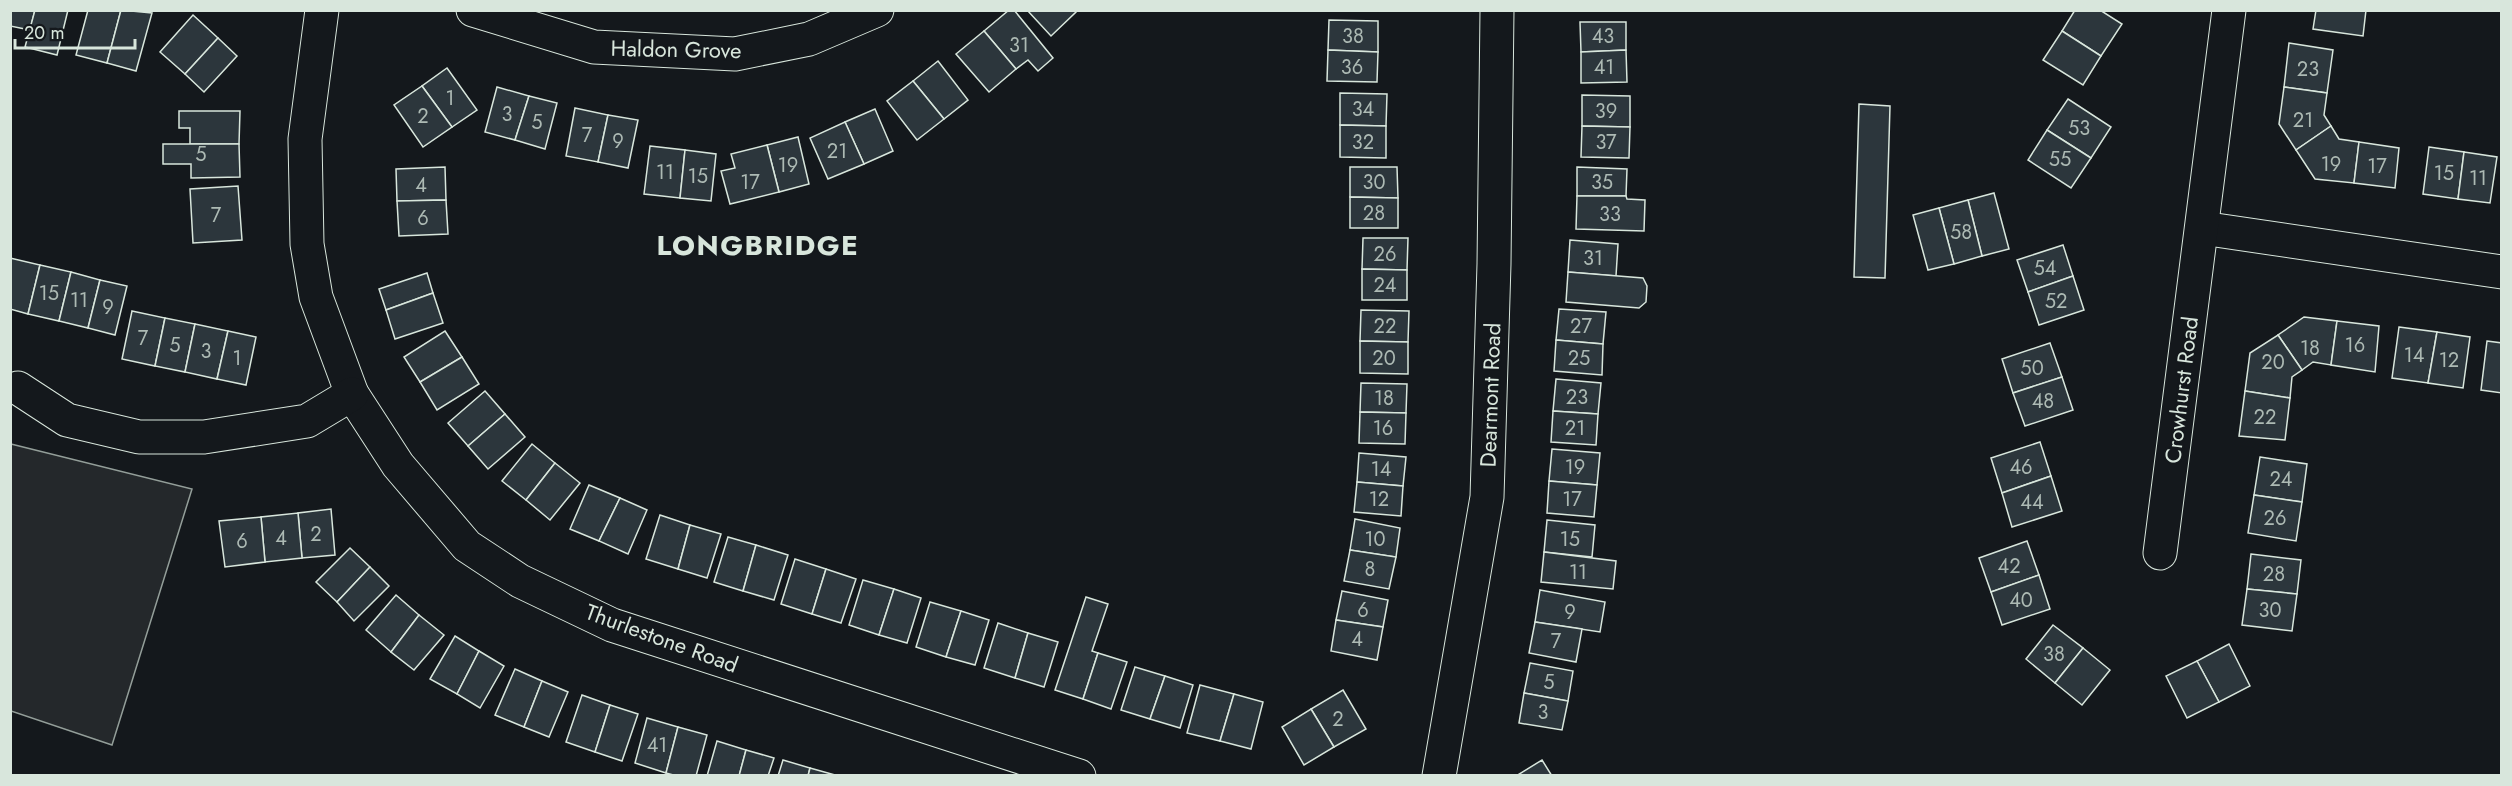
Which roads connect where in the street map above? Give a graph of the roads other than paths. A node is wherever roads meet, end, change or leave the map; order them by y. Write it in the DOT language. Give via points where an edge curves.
graph roads {
  1 [pos="322,10"];
  2 [pos="473,10"];
  3 [pos="877,10"];
  4 [pos="1497,10"];
  5 [pos="2229,10"];
  6 [pos="2202,228"];
  7 [pos="2502,272"];
  8 [pos="18,388"];
  9 [pos="352,394"];
  10 [pos="2160,553"];
  11 [pos="1079,776"];
  12 [pos="1439,776"];
  1 -- 9 [label="street, Thurlestone Road" via="305,138 307,244 316,297"];
  2 -- 3 [label="street, Haldon Grove" via="594,47 735,54 809,39"];
  4 -- 12 [label="street, Dearmont Road" via="1487,497"];
  5 -- 6 [label="street, Crowhurst Road"];
  6 -- 7 [label="street"];
  6 -- 10 [label="street, Crowhurst Road"];
  8 -- 9 [label="street" via="67,420 139,437 204,437 307,421"];
  9 -- 11 [label="street, Thurlestone Road" via="398,465 467,546 520,581 612,625"];
}
